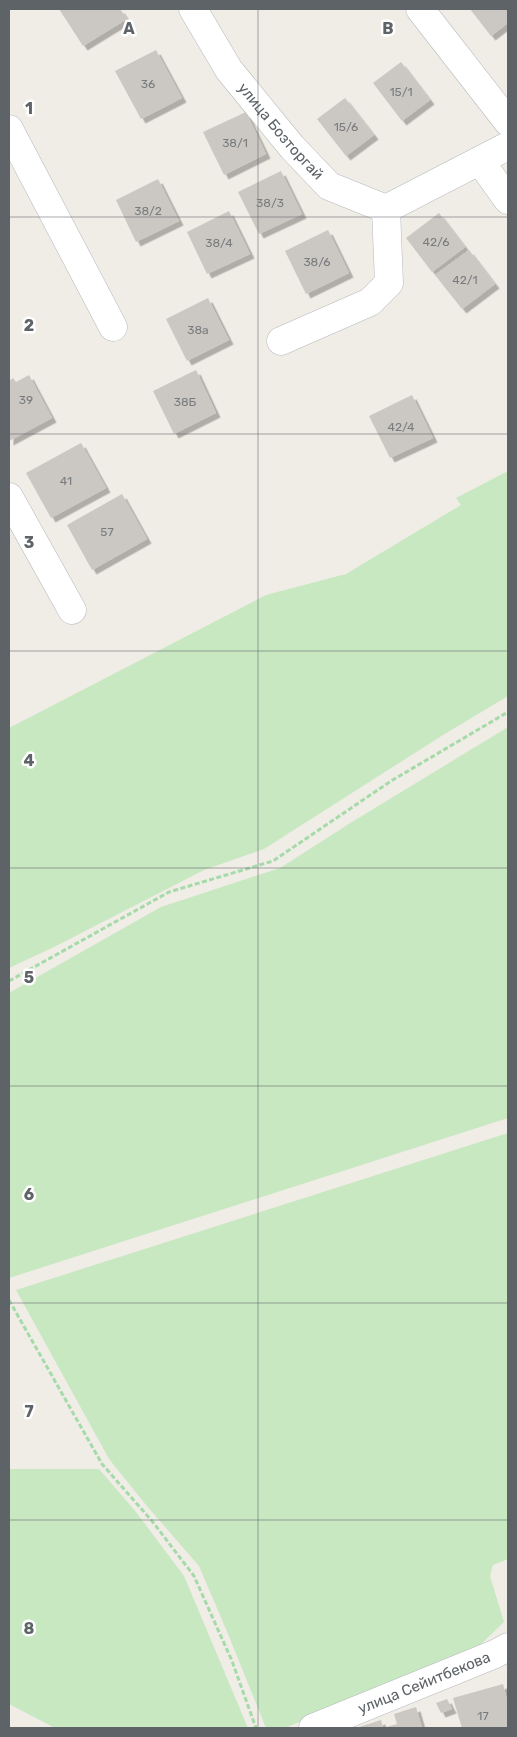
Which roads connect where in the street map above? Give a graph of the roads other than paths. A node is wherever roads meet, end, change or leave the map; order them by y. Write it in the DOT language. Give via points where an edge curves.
graph roads {
  1 [pos="193,9"];
  2 [pos="420,9"];
  3 [pos="508,122"];
  4 [pos="9,129"];
  5 [pos="508,146"];
  6 [pos="480,161"];
  7 [pos="508,200"];
  8 [pos="386,209"];
  9 [pos="113,326"];
  10 [pos="281,341"];
  11 [pos="9,497"];
  12 [pos="72,610"];
  13 [pos="508,1647"];
  14 [pos="313,1728"];
  1 -- 8 [label="street, улица Бозторгай" via="229,70 329,186"];
  2 -- 3 [label="street"];
  4 -- 9 [label="street"];
  5 -- 6 [label="street"];
  6 -- 7 [label="street"];
  6 -- 8 [label="street"];
  8 -- 10 [label="street" via="389,283 370,302"];
  11 -- 12 [label="street"];
  13 -- 14 [label="street, улица Сейитбекова"];
}
